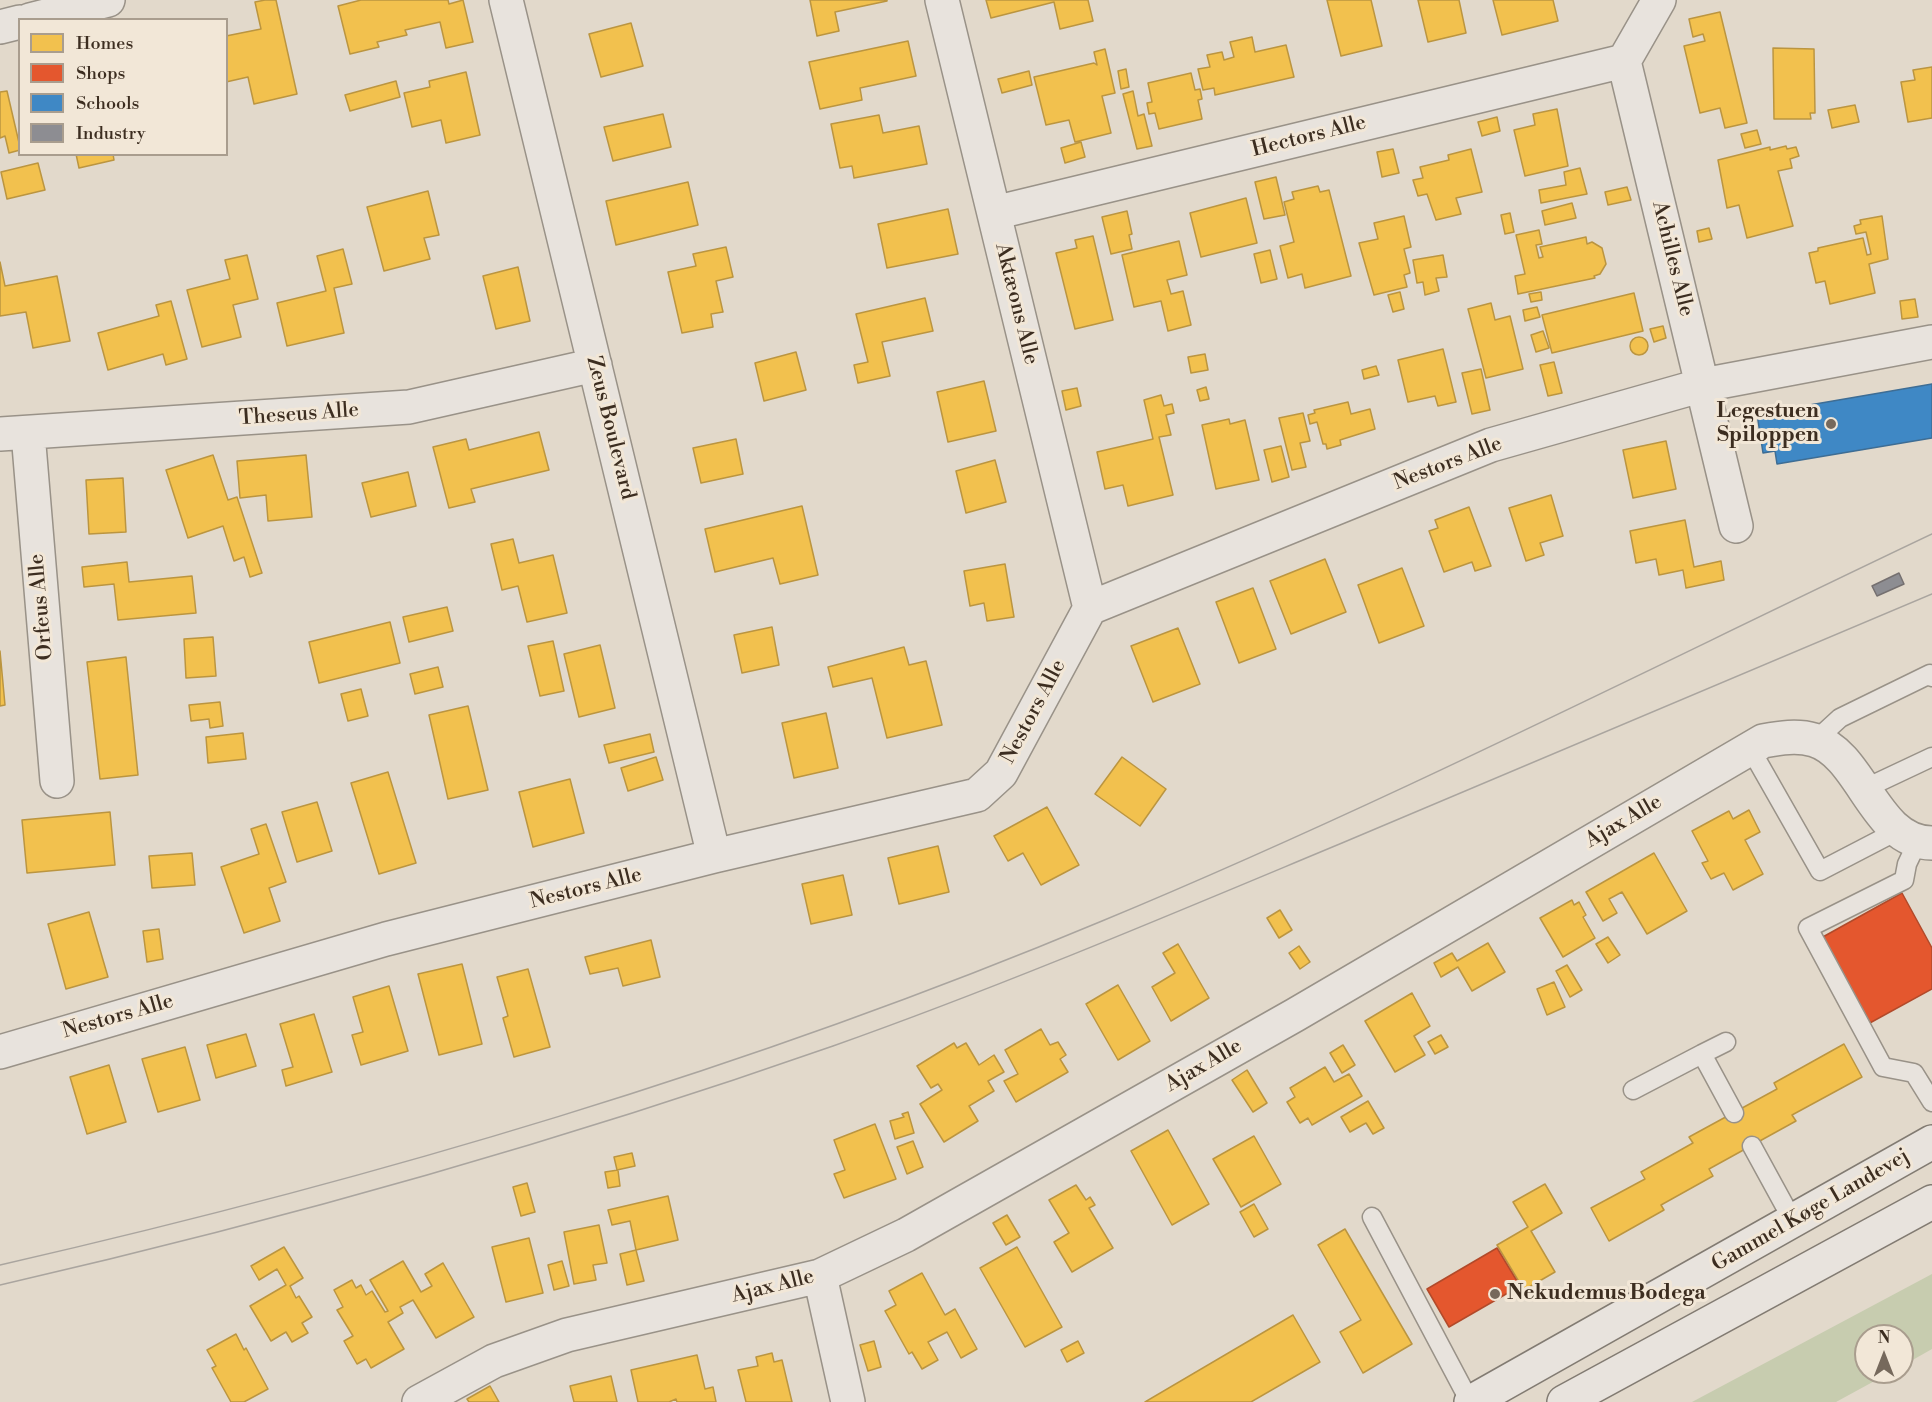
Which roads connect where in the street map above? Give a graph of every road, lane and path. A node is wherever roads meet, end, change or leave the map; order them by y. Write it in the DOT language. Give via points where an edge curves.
graph roads {
  1 [pos="108,0"];
  2 [pos="506,0"];
  3 [pos="942,0"];
  4 [pos="1659,0"];
  5 [pos="72,4"];
  6 [pos="35,18"];
  7 [pos="18,22"];
  8 [pos="0,27"];
  9 [pos="1623,61"];
  10 [pos="994,213"];
  11 [pos="1932,342"];
  12 [pos="595,365"];
  13 [pos="1703,385"];
  14 [pos="14,433"];
  15 [pos="1736,526"];
  16 [pos="1090,608"];
  17 [pos="1932,677"];
  18 [pos="1816,740"];
  19 [pos="1750,748"];
  20 [pos="1932,758"];
  21 [pos="57,781"];
  22 [pos="1864,789"];
  23 [pos="1915,839"];
  24 [pos="714,856"];
  25 [pos="1726,1041"];
  26 [pos="0,1052"];
  27 [pos="1702,1054"];
  28 [pos="1633,1090"];
  29 [pos="1932,1102"];
  30 [pos="1734,1113"];
  31 [pos="1932,1142"];
  32 [pos="1752,1146"];
  33 [pos="1932,1177"];
  34 [pos="1932,1202"];
  35 [pos="1372,1217"];
  36 [pos="1793,1221"];
  37 [pos="820,1276"];
  38 [pos="1786,1279"];
  39 [pos="419,1402"];
  40 [pos="848,1402"];
  41 [pos="1470,1402"];
  42 [pos="1564,1402"];
  1 -- 5 [label="street"];
  2 -- 12 [label="street, Zeus Boulevard"];
  3 -- 10 [label="street, Aktæons Alle"];
  4 -- 9 [label="street"];
  5 -- 6 [label="street"];
  7 -- 8 [label="street"];
  9 -- 10 [label="street, Hectors Alle"];
  9 -- 13 [label="street, Achilles Alle"];
  10 -- 16 [label="street, Aktæons Alle"];
  11 -- 13 [label="street, Nestors Alle"];
  12 -- 14 [label="street, Theseus Alle" via="409,407"];
  12 -- 24 [label="street, Zeus Boulevard"];
  13 -- 15 [label="street, Achilles Alle"];
  13 -- 16 [label="street, Nestors Alle" via="1491,445"];
  14 -- 21 [label="street, Orfeus Alle"];
  16 -- 24 [label="street, Nestors Alle" via="1001,773 977,795"];
  17 -- 18 [label="lane" via="1930,674 1840,718"];
  18 -- 19 [label="street, Ajax Alle" via="1794,737 1763,741"];
  18 -- 22 [label="street" via="1835,753"];
  19 -- 23 [label="lane" via="1820,871"];
  19 -- 37 [label="street, Ajax Alle" via="1294,1015 906,1235"];
  20 -- 22 [label="lane"];
  22 -- 23 [label="street"];
  23 -- 29 [label="lane" via="1904,880 1808,928 1883,1067 1914,1073"];
  24 -- 26 [label="street, Nestors Alle" via="386,939"];
  25 -- 27 [label="lane"];
  27 -- 28 [label="lane"];
  27 -- 30 [label="lane"];
  31 -- 36 [label="street, Gammel Køge Landevej"];
  32 -- 36 [label="lane"];
  33 -- 38 [label="street" via="1831,1234"];
  34 -- 38 [label="street"];
  35 -- 41 [label="lane"];
  36 -- 41 [label="street, Gammel Køge Landevej"];
  37 -- 39 [label="street, Ajax Alle" via="567,1335 494,1361"];
  37 -- 40 [label="street"];
  38 -- 42 [label="street"];
}
